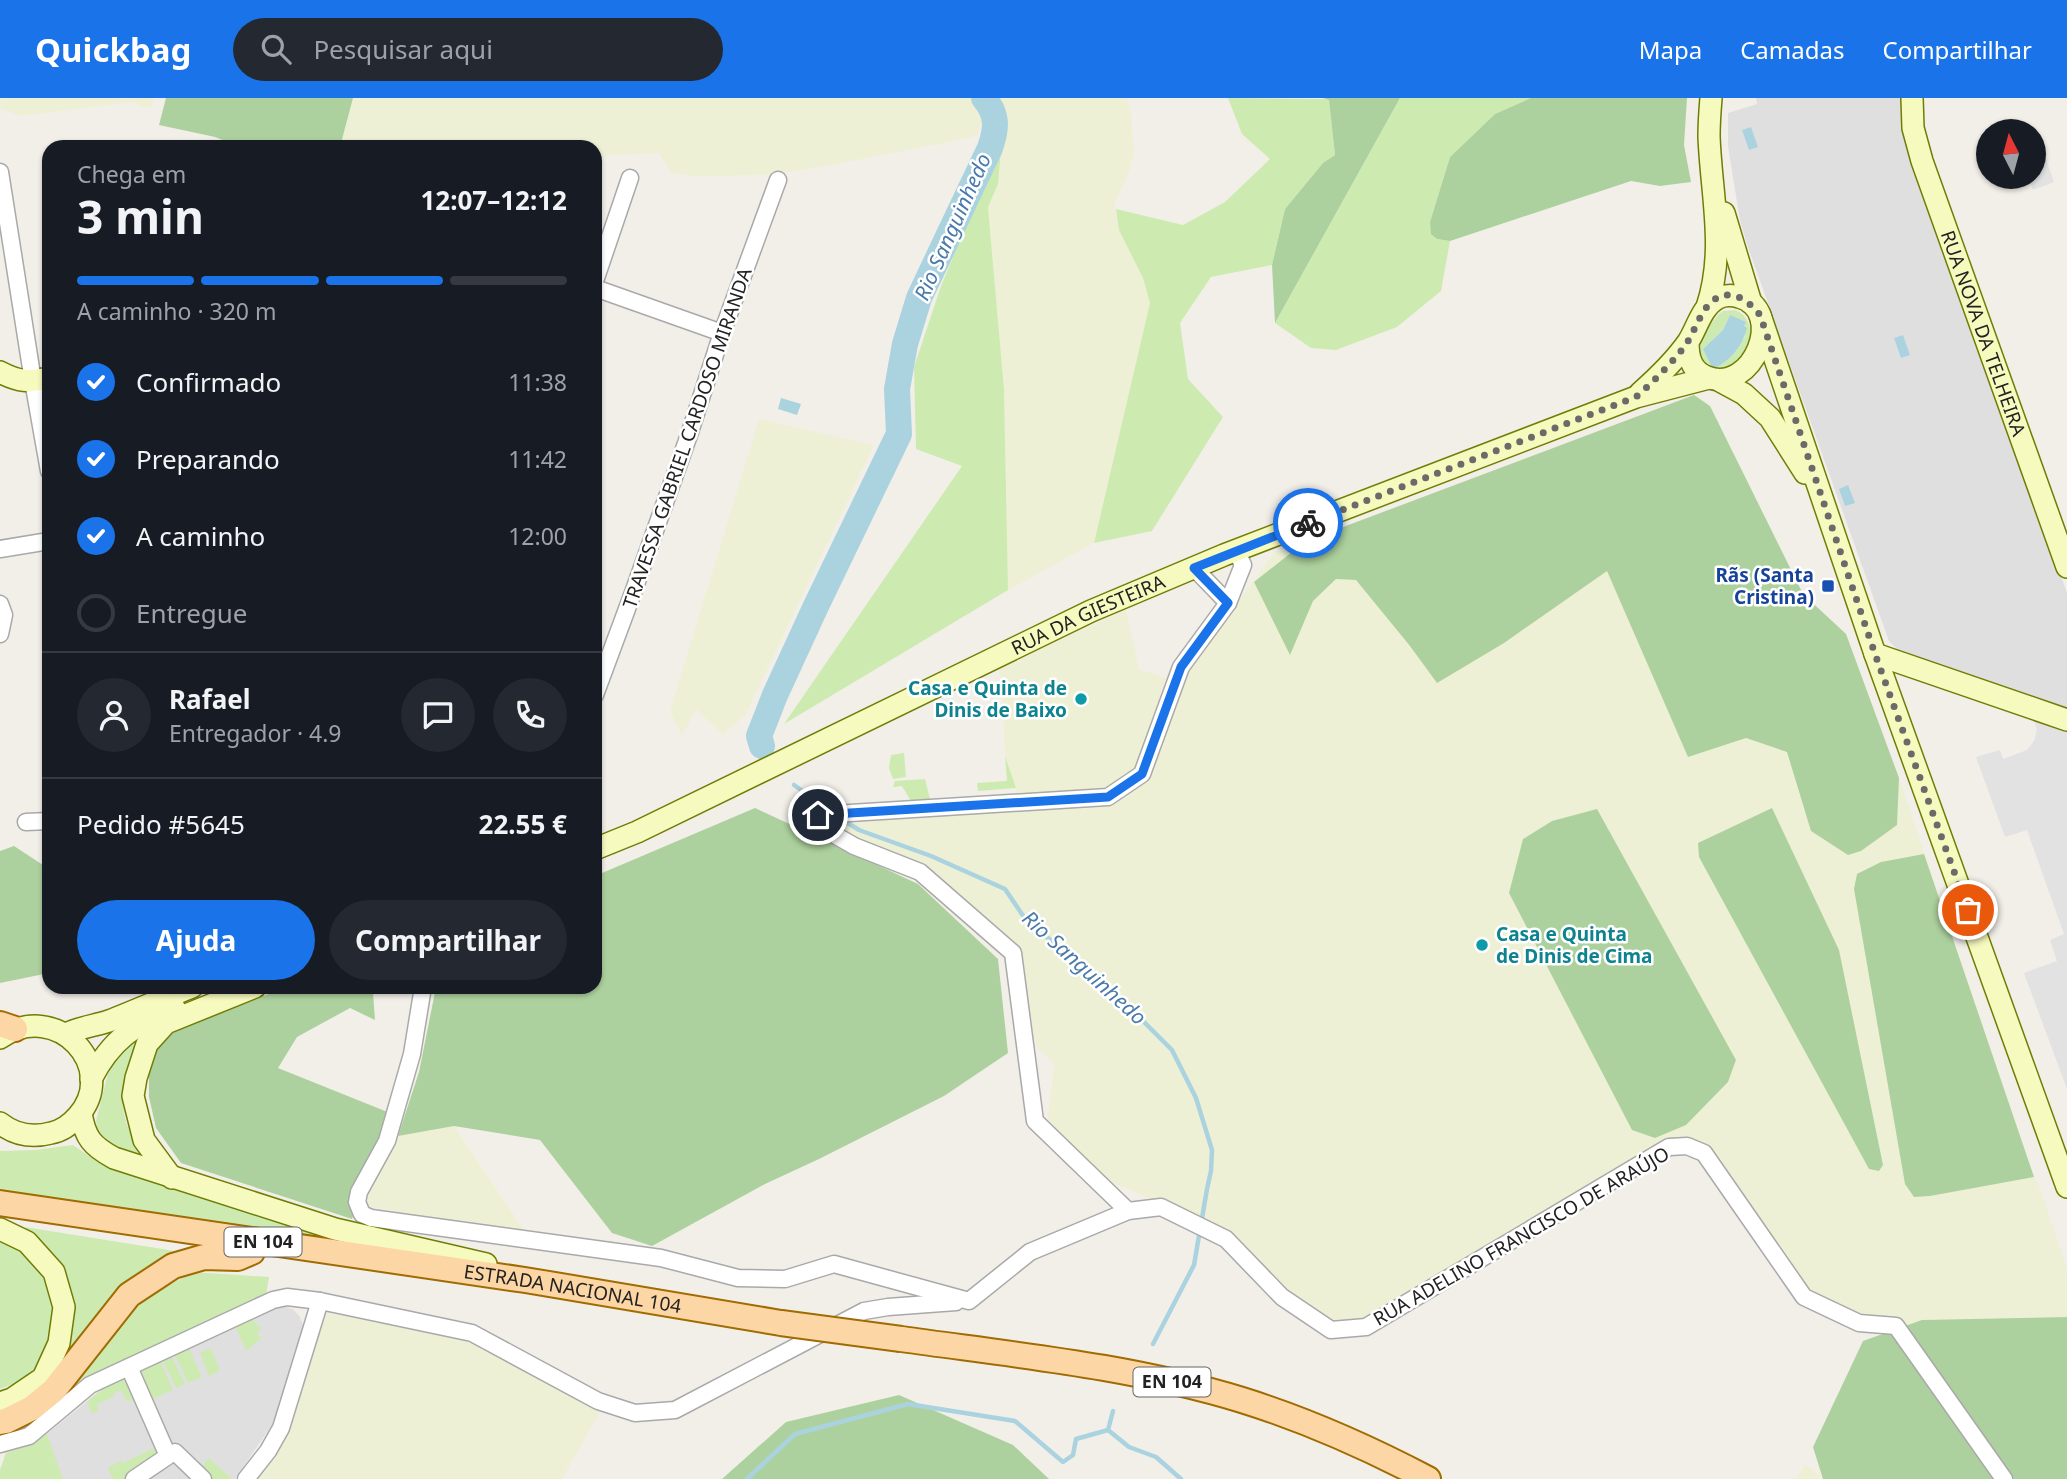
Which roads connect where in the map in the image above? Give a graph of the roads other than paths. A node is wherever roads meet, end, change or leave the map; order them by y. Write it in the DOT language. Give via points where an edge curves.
graph roads {
  1 [pos="1710,98"];
  2 [pos="1912,98"];
  3 [pos="0,172"];
  4 [pos="1713,174"];
  5 [pos="630,177"];
  6 [pos="778,180"];
  7 [pos="602,260"];
  8 [pos="602,290"];
  9 [pos="1707,307"];
  10 [pos="1755,309"];
  11 [pos="722,333"];
  12 [pos="1688,342"];
  13 [pos="0,372"];
  14 [pos="1715,379"];
  15 [pos="41,380"];
  16 [pos="1636,397"];
  17 [pos="1833,528"];
  18 [pos="42,542"];
  19 [pos="0,549"];
  20 [pos="1236,550"];
  21 [pos="2067,567"];
  22 [pos="1194,568"];
  23 [pos="1228,603"];
  24 [pos="0,604"];
  25 [pos="0,634"];
  26 [pos="1875,654"];
  27 [pos="602,676"];
  28 [pos="2067,720"];
  29 [pos="26,821"];
  30 [pos="42,821"];
  31 [pos="602,846"];
  32 [pos="175,994"];
  33 [pos="214,994"];
  34 [pos="238,994"];
  35 [pos="422,994"];
  36 [pos="5,1030"];
  37 [pos="66,1034"];
  38 [pos="91,1080"];
  39 [pos="81,1113"];
  40 [pos="0,1123"];
  41 [pos="23,1135"];
  42 [pos="0,1142"];
  43 [pos="172,1178"];
  44 [pos="2067,1187"];
  45 [pos="0,1203"];
  46 [pos="1128,1211"];
  47 [pos="0,1216"];
  48 [pos="0,1229"];
  49 [pos="252,1252"];
  50 [pos="525,1280"];
  51 [pos="320,1301"];
  52 [pos="969,1301"];
  53 [pos="678,1307"];
  54 [pos="129,1367"];
  55 [pos="0,1403"];
  56 [pos="0,1422"];
  57 [pos="0,1444"];
  58 [pos="177,1451"];
  59 [pos="134,1479"];
  60 [pos="204,1479"];
  61 [pos="246,1479"];
  62 [pos="1428,1479"];
  63 [pos="2004,1479"];
  1 -- 4 [label="main road"];
  2 -- 21 [label="main road, RUA NOVA DA TELHEIRA" via="1919,153"];
  3 -- 15 [label="street"];
  4 -- 9 [label="main road" via="1718,243"];
  4 -- 10 [label="main road"];
  5 -- 7 [label="street"];
  6 -- 11 [label="street, TRAVESSA GABRIEL CARDOSO MIRANDA"];
  8 -- 11 [label="street"];
  9 -- 10 [label="main road" via="1730,295 1741,297"];
  9 -- 12 [label="main road"];
  10 -- 14 [label="main road" via="1763,335 1758,351 1734,376"];
  10 -- 17 [label="main road"];
  11 -- 27 [label="street, TRAVESSA GABRIEL CARDOSO MIRANDA"];
  12 -- 14 [label="main road" via="1692,365"];
  12 -- 16 [label="main road"];
  13 -- 15 [label="main road" via="16,380"];
  14 -- 16 [label="main road, RUA DA GIESTEIRA"];
  14 -- 17 [label="main road" via="1744,394 1770,418"];
  16 -- 20 [label="main road, RUA DA GIESTEIRA"];
  17 -- 26 [label="main road"];
  18 -- 19 [label="street"];
  20 -- 22 [label="main road, RUA DA GIESTEIRA"];
  20 -- 23 [label="street" via="1243,565"];
  22 -- 23 [label="street"];
  22 -- 31 [label="main road, RUA DA GIESTEIRA" via="1091,611"];
  23 -- 46 [label="street" via="1181,667 1142,774 1108,797 802,816 854,846 920,872 1013,953 1035,1121"];
  24 -- 25 [label="street" via="4,615"];
  26 -- 28 [label="main road"];
  26 -- 44 [label="main road"];
  29 -- 30 [label="street"];
  32 -- 37 [label="main road"];
  33 -- 38 [label="main road" via="132,1028 101,1060"];
  34 -- 43 [label="main road" via="166,1023 147,1044 136,1079 135,1107 144,1140"];
  35 -- 52 [label="street" via="412,1054 387,1141 359,1192 362,1214 661,1258 738,1278 785,1279 834,1264"];
  36 -- 37 [label="main road" via="32,1025"];
  37 -- 38 [label="main road" via="88,1062"];
  38 -- 39 [label="main road"];
  39 -- 41 [label="main road" via="55,1133"];
  39 -- 43 [label="main road" via="95,1147"];
  40 -- 41 [label="main road"];
  41 -- 42 [label="main road"];
  43 -- 50 [label="main road" via="335,1229 519,1272"];
  45 -- 50 [label="main road, ESTRADA NACIONAL 104 / EN 104"];
  46 -- 52 [label="street, RUA ADELINO FRANCISCO DE ARAÚJO" via="1030,1252"];
  46 -- 63 [label="street, RUA ADELINO FRANCISCO DE ARAÚJO" via="1161,1207 1226,1238 1282,1297 1331,1331 1366,1327 1669,1147 1687,1146 1704,1153 1804,1297 1859,1322 1896,1326"];
  47 -- 49 [label="main road, ESTRADA NACIONAL 104 / EN 104"];
  48 -- 55 [label="main road" via="27,1242 54,1272 64,1307 60,1343 43,1378"];
  49 -- 53 [label="main road, ESTRADA NACIONAL 104 / EN 104" via="534,1292"];
  49 -- 56 [label="main road" via="173,1266 129,1295 54,1390 32,1408"];
  50 -- 53 [label="main road, ESTRADA NACIONAL 104 / EN 104"];
  51 -- 52 [label="street" via="472,1333 598,1401 635,1413 675,1410 864,1311"];
  51 -- 54 [label="street" via="273,1300"];
  51 -- 61 [label="street" via="281,1428"];
  53 -- 62 [label="main road, EN 104, bridge" via="1070,1362 1177,1383 1308,1423"];
  54 -- 57 [label="street" via="90,1385 29,1436"];
  54 -- 58 [label="street"];
  58 -- 59 [label="street"];
  58 -- 60 [label="street"];
}
